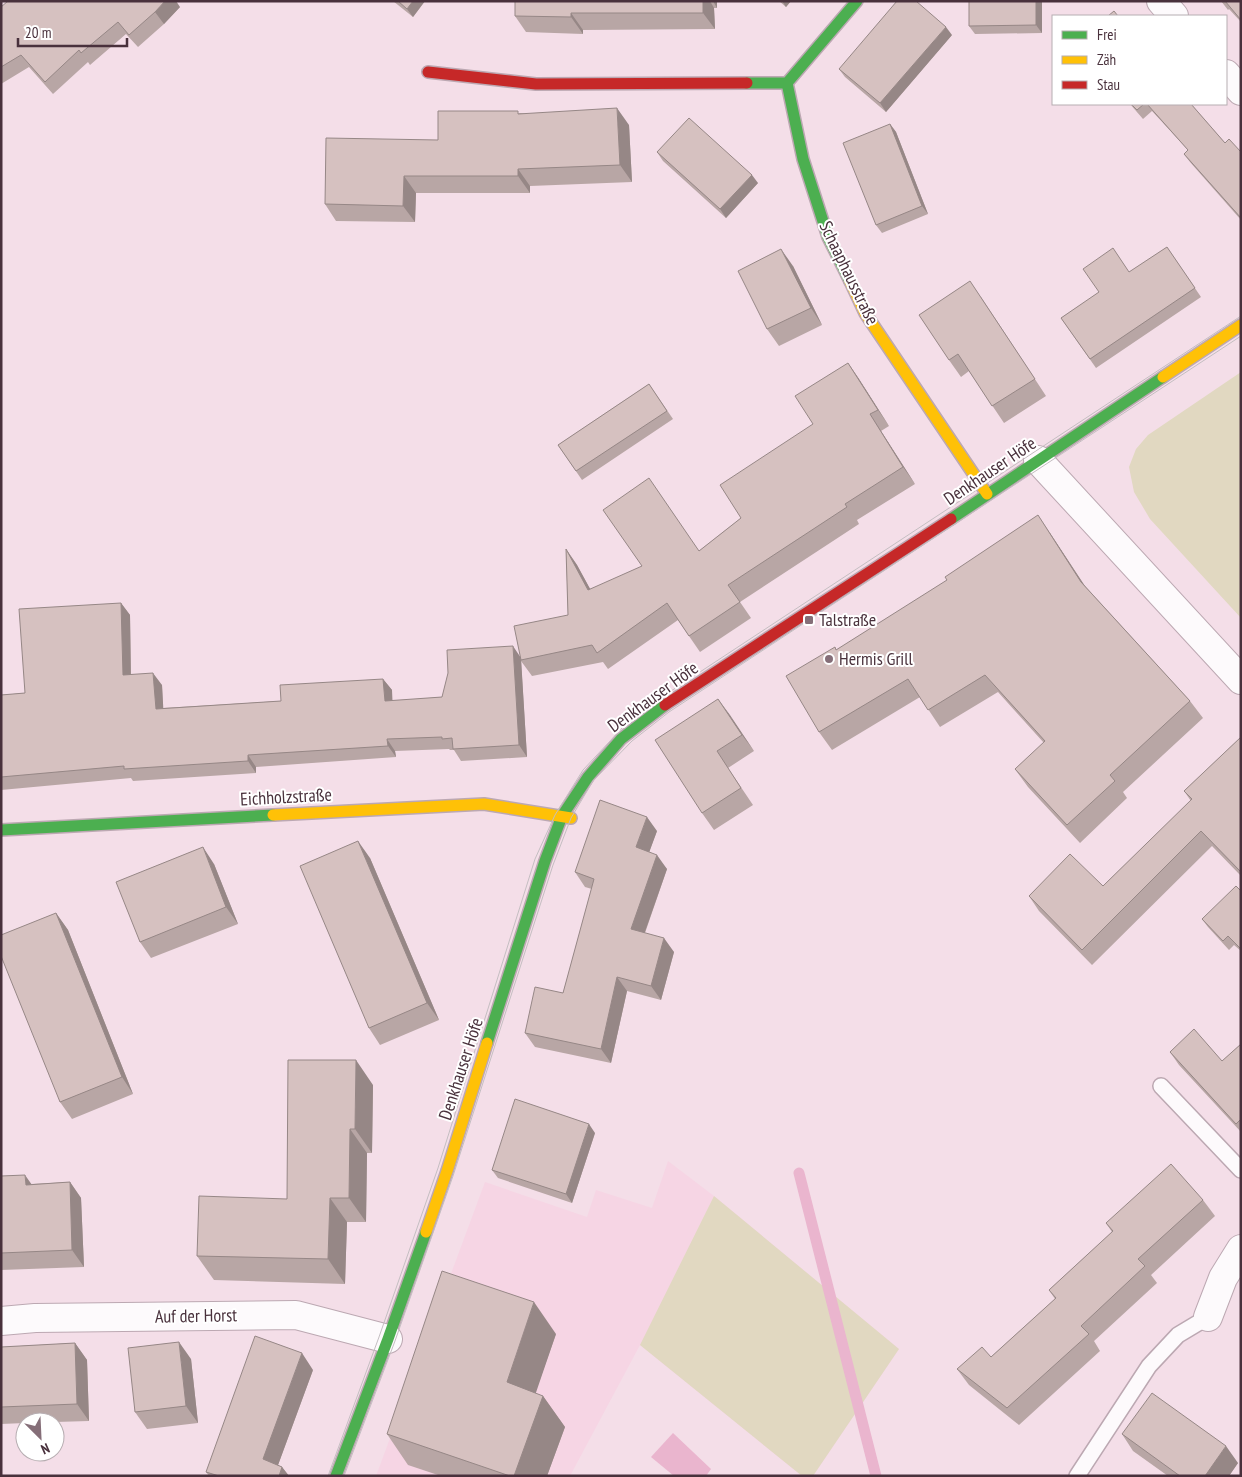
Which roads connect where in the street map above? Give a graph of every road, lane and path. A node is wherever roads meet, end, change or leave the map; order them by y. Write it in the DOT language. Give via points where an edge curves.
graph roads {
  1 [pos="857,1"];
  2 [pos="1161,1"];
  3 [pos="1173,15"];
  4 [pos="428,72"];
  5 [pos="1227,75"];
  6 [pos="787,83"];
  7 [pos="1241,91"];
  8 [pos="1241,324"];
  9 [pos="1038,460"];
  10 [pos="987,494"];
  11 [pos="1241,680"];
  12 [pos="567,817"];
  13 [pos="1,830"];
  14 [pos="1162,1086"];
  15 [pos="1241,1170"];
  16 [pos="1241,1249"];
  17 [pos="1208,1317"];
  18 [pos="1,1321"];
  19 [pos="388,1339"];
  20 [pos="336,1476"];
  21 [pos="1077,1476"];
  1 -- 6 [label="street"];
  2 -- 3 [label="street"];
  4 -- 6 [label="street" via="536,84"];
  5 -- 7 [label="street"];
  6 -- 10 [label="street, Schaaphausstraße" via="803,159 828,237 865,313"];
  8 -- 9 [label="street, Denkhauser Höfe"];
  9 -- 10 [label="street, Denkhauser Höfe"];
  9 -- 11 [label="street"];
  10 -- 12 [label="street, Denkhauser Höfe" via="659,709 621,739 588,777"];
  12 -- 13 [label="street, Eichholzstraße" via="484,804"];
  12 -- 19 [label="street, Denkhauser Höfe" via="545,861 447,1171"];
  14 -- 15 [label="lane"];
  16 -- 17 [label="street" via="1223,1278"];
  17 -- 21 [label="lane" via="1178,1336 1149,1366"];
  18 -- 19 [label="street, Auf der Horst" via="296,1315"];
  19 -- 20 [label="street, Denkhauser Höfe"];
}
